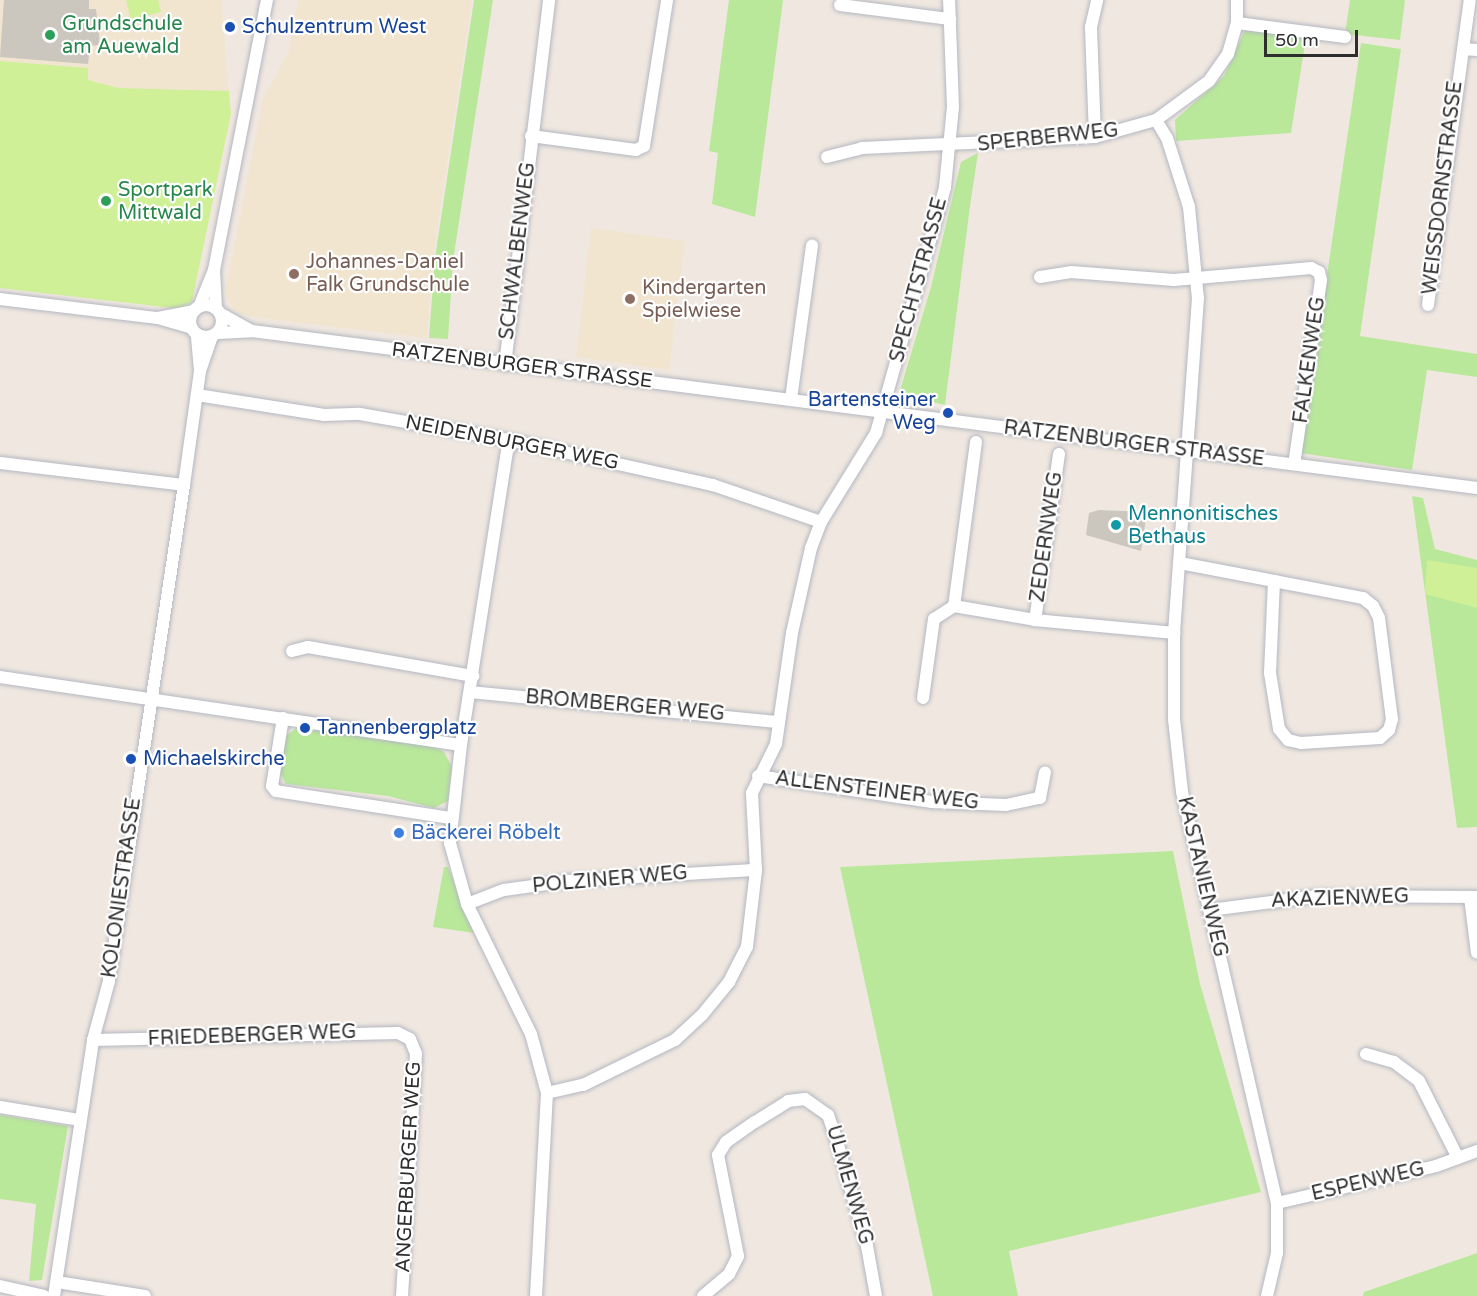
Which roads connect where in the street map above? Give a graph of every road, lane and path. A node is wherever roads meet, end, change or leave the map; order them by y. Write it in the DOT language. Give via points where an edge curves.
graph roads {
  1 [pos="267,0"];
  2 [pos="549,0"];
  3 [pos="667,0"];
  4 [pos="949,0"];
  5 [pos="1097,0"];
  6 [pos="1237,0"];
  7 [pos="1470,0"];
  8 [pos="840,5"];
  9 [pos="950,19"];
  10 [pos="1238,23"];
  11 [pos="1345,37"];
  12 [pos="1463,49"];
  13 [pos="1477,50"];
  14 [pos="1156,120"];
  15 [pos="531,136"];
  16 [pos="1095,137"];
  17 [pos="951,146"];
  18 [pos="827,157"];
  19 [pos="812,245"];
  20 [pos="214,270"];
  21 [pos="1040,277"];
  22 [pos="1195,277"];
  23 [pos="0,299"];
  24 [pos="1428,305"];
  25 [pos="196,309"];
  26 [pos="219,311"];
  27 [pos="158,318"];
  28 [pos="194,331"];
  29 [pos="252,331"];
  30 [pos="215,334"];
  31 [pos="505,365"];
  32 [pos="200,371"];
  33 [pos="197,395"];
  34 [pos="791,399"];
  35 [pos="882,412"];
  36 [pos="514,441"];
  37 [pos="976,442"];
  38 [pos="1189,452"];
  39 [pos="1059,454"];
  40 [pos="0,463"];
  41 [pos="1294,464"];
  42 [pos="184,485"];
  43 [pos="1477,488"];
  44 [pos="821,522"];
  45 [pos="1180,562"];
  46 [pos="1274,581"];
  47 [pos="954,606"];
  48 [pos="1035,620"];
  49 [pos="1174,633"];
  50 [pos="292,651"];
  51 [pos="473,676"];
  52 [pos="0,677"];
  53 [pos="471,692"];
  54 [pos="149,696"];
  55 [pos="923,698"];
  56 [pos="283,718"];
  57 [pos="779,722"];
  58 [pos="461,745"];
  59 [pos="1045,772"];
  60 [pos="758,776"];
  61 [pos="451,818"];
  62 [pos="756,870"];
  63 [pos="1474,897"];
  64 [pos="467,904"];
  65 [pos="1210,910"];
  66 [pos="1477,953"];
  67 [pos="410,1039"];
  68 [pos="93,1040"];
  69 [pos="1366,1054"];
  70 [pos="547,1093"];
  71 [pos="0,1107"];
  72 [pos="79,1120"];
  73 [pos="1477,1151"];
  74 [pos="1458,1158"];
  75 [pos="1277,1203"];
  76 [pos="57,1282"];
  77 [pos="0,1286"];
  78 [pos="44,1296"];
  79 [pos="54,1296"];
  80 [pos="145,1296"];
  81 [pos="402,1296"];
  82 [pos="536,1296"];
  83 [pos="703,1296"];
  84 [pos="876,1296"];
  85 [pos="1267,1296"];
  1 -- 20 [label="street"];
  2 -- 15 [label="street, SCHWALBENWEG"];
  3 -- 15 [label="street, SCHWALBENWEG" via="644,146 636,150"];
  4 -- 9 [label="street, SPECHTSTRASSE"];
  5 -- 16 [label="street" via="1091,27"];
  6 -- 10 [label="street, SPERBERWEG"];
  7 -- 12 [label="street, WEISSDORNSTRASSE"];
  8 -- 9 [label="street"];
  9 -- 17 [label="street, SPECHTSTRASSE"];
  10 -- 11 [label="street"];
  10 -- 14 [label="street, SPERBERWEG" via="1228,54 1209,81"];
  12 -- 13 [label="street"];
  12 -- 24 [label="street, WEISSDORNSTRASSE"];
  14 -- 16 [label="street, SPERBERWEG"];
  14 -- 22 [label="street, KASTANIENWEG" via="1167,138 1189,207"];
  15 -- 31 [label="street, SCHWALBENWEG"];
  16 -- 17 [label="street, SPERBERWEG"];
  17 -- 18 [label="street" via="861,148"];
  17 -- 35 [label="street, SPECHTSTRASSE" via="921,284"];
  19 -- 34 [label="street"];
  20 -- 25 [label="street"];
  20 -- 26 [label="street"];
  21 -- 22 [label="street" via="1071,272 1174,280"];
  22 -- 38 [label="street, KASTANIENWEG"];
  22 -- 41 [label="street, FALKENWEG" via="1311,268 1318,272"];
  23 -- 27 [label="street"];
  25 -- 26 [label="street"];
  25 -- 27 [label="street"];
  25 -- 28 [label="street, KOLONIESTRASSE"];
  26 -- 29 [label="street, RATZENBURGER STRASSE"];
  26 -- 30 [label="street, KOLONIESTRASSE"];
  27 -- 28 [label="street, RATZENBURGER STRASSE"];
  28 -- 30 [label="street, RATZENBURGER STRASSE"];
  28 -- 32 [label="street, KOLONIESTRASSE"];
  29 -- 30 [label="street, RATZENBURGER STRASSE"];
  29 -- 31 [label="street, RATZENBURGER STRASSE"];
  30 -- 32 [label="street, KOLONIESTRASSE"];
  31 -- 34 [label="street, RATZENBURGER STRASSE"];
  32 -- 33 [label="street, KOLONIESTRASSE"];
  33 -- 36 [label="street, NEIDENBURGER WEG" via="324,415 360,414"];
  33 -- 42 [label="street, KOLONIESTRASSE"];
  34 -- 35 [label="street, RATZENBURGER STRASSE"];
  35 -- 38 [label="street, RATZENBURGER STRASSE"];
  35 -- 44 [label="street" via="876,433"];
  36 -- 44 [label="street, NEIDENBURGER WEG" via="713,485"];
  36 -- 51 [label="street" via="507,451"];
  37 -- 47 [label="street"];
  38 -- 41 [label="street, RATZENBURGER STRASSE"];
  38 -- 45 [label="street, KASTANIENWEG"];
  39 -- 48 [label="street, ZEDERNWEG"];
  40 -- 42 [label="street"];
  41 -- 43 [label="street, RATZENBURGER STRASSE"];
  42 -- 54 [label="street, KOLONIESTRASSE"];
  44 -- 57 [label="street" via="801,588"];
  45 -- 46 [label="street"];
  45 -- 49 [label="street, KASTANIENWEG"];
  46 -- 46 [label="street" via="1363,598 1373,606 1379,618 1392,719 1389,730 1380,738 1301,743 1288,740 1279,729 1270,673"];
  47 -- 48 [label="street, ZEDERNWEG"];
  47 -- 55 [label="street" via="934,620"];
  48 -- 49 [label="street, ZEDERNWEG"];
  49 -- 65 [label="street, KASTANIENWEG" via="1174,719 1182,792"];
  50 -- 51 [label="street" via="308,647"];
  51 -- 53 [label="street"];
  52 -- 54 [label="street"];
  53 -- 57 [label="street, BROMBERGER WEG"];
  53 -- 58 [label="street"];
  54 -- 56 [label="street"];
  54 -- 68 [label="street, KOLONIESTRASSE" via="109,981"];
  56 -- 58 [label="street"];
  56 -- 61 [label="street" via="272,786 276,791"];
  57 -- 60 [label="street" via="776,744"];
  58 -- 61 [label="street"];
  59 -- 60 [label="street, ALLENSTEINER WEG" via="1040,798 1006,806 932,802"];
  60 -- 62 [label="street" via="751,813"];
  61 -- 64 [label="street" via="456,875"];
  62 -- 64 [label="street, POLZINER WEG" via="569,881 504,890"];
  62 -- 70 [label="street" via="747,947 729,981 702,1015 675,1040 639,1060 584,1085"];
  63 -- 65 [label="street, AKAZIENWEG" via="1318,896"];
  63 -- 66 [label="street, AKAZIENWEG"];
  64 -- 70 [label="street" via="531,1034"];
  65 -- 75 [label="street, KASTANIENWEG"];
  67 -- 68 [label="street, FRIEDEBERGER WEG" via="398,1033"];
  67 -- 81 [label="street, ANGERBURGER WEG" via="416,1054"];
  68 -- 72 [label="street, KOLONIESTRASSE"];
  69 -- 74 [label="street" via="1394,1062 1419,1082"];
  70 -- 82 [label="street"];
  71 -- 72 [label="street"];
  72 -- 76 [label="street, KOLONIESTRASSE"];
  73 -- 74 [label="street, ESPENWEG"];
  74 -- 75 [label="street, ESPENWEG"];
  75 -- 85 [label="street, KASTANIENWEG" via="1277,1253"];
  76 -- 79 [label="street, KOLONIESTRASSE"];
  76 -- 80 [label="street"];
  77 -- 78 [label="street"];
  83 -- 84 [label="street, ULMENWEG" via="729,1274 738,1256 718,1155 726,1142 755,1122 788,1101 805,1099 828,1115 836,1136 867,1246"];
}
